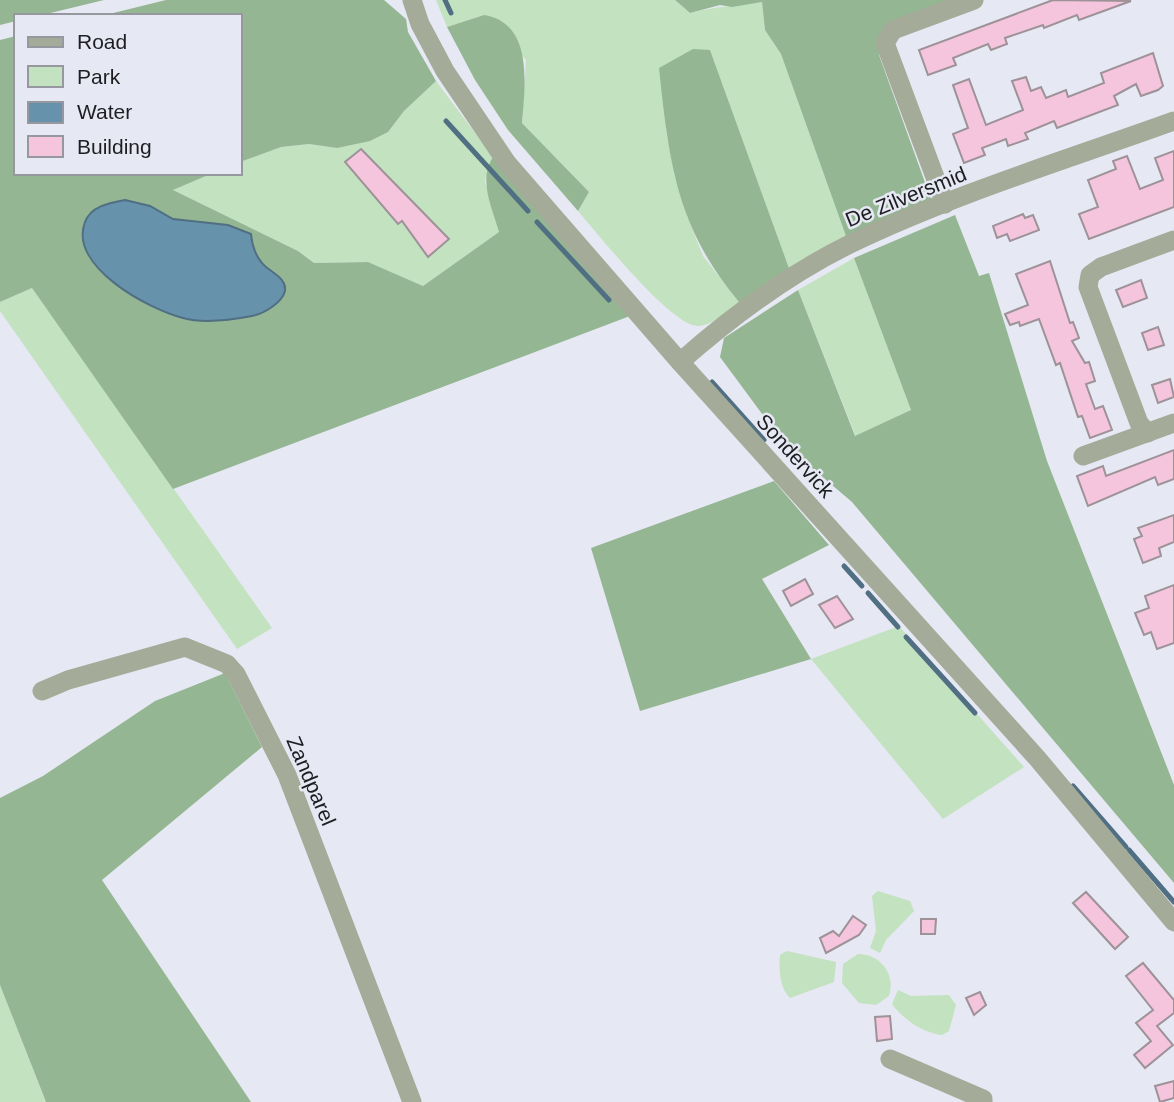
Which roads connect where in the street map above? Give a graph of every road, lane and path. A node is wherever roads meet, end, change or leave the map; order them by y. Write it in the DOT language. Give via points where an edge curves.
graph roads {
  1 [pos="412,0"];
  2 [pos="974,0"];
  3 [pos="1174,121"];
  4 [pos="945,204"];
  5 [pos="1174,240"];
  6 [pos="680,362"];
  7 [pos="1174,423"];
  8 [pos="1148,433"];
  9 [pos="1083,456"];
  10 [pos="42,691"];
  11 [pos="1174,922"];
  12 [pos="890,1059"];
  13 [pos="412,1102"];
  14 [pos="983,1102"];
  1 -- 6 [label="street, Sondervick" via="446,71 507,163"];
  2 -- 4 [label="street" via="893,30 885,43"];
  3 -- 4 [label="street, De Zilversmid"];
  4 -- 6 [label="street, De Zilversmid" via="848,245 780,284"];
  5 -- 8 [label="street" via="1101,267 1090,275 1088,287 1139,423"];
  6 -- 11 [label="street, Sondervick" via="1037,758"];
  7 -- 8 [label="street"];
  8 -- 9 [label="street"];
  10 -- 13 [label="street, Zandparel" via="185,647 227,664 287,775"];
  12 -- 14 [label="street" via="983,1098"];
}
